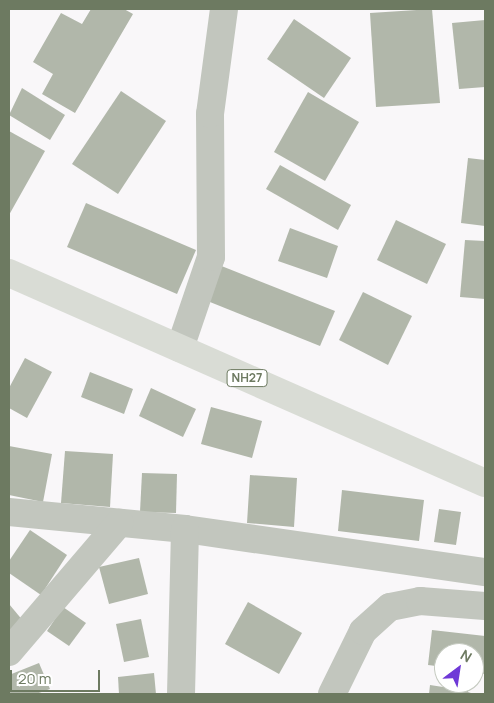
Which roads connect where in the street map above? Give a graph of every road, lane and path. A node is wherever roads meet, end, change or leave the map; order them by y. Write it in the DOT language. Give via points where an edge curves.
graph roads {
  1 [pos="224,9"];
  2 [pos="9,273"];
  3 [pos="180,348"];
  4 [pos="485,480"];
  5 [pos="9,512"];
  6 [pos="119,523"];
  7 [pos="185,529"];
  8 [pos="485,572"];
  9 [pos="485,606"];
  10 [pos="9,652"];
  11 [pos="180,694"];
  12 [pos="332,694"];
  1 -- 3 [label="street" via="210,114 211,257"];
  2 -- 3 [label="highway, NH27"];
  3 -- 4 [label="highway, NH27"];
  5 -- 6 [label="street"];
  6 -- 7 [label="street"];
  6 -- 10 [label="street"];
  7 -- 8 [label="street"];
  7 -- 11 [label="street"];
  9 -- 12 [label="street" via="420,601 390,607 363,631"];
}
